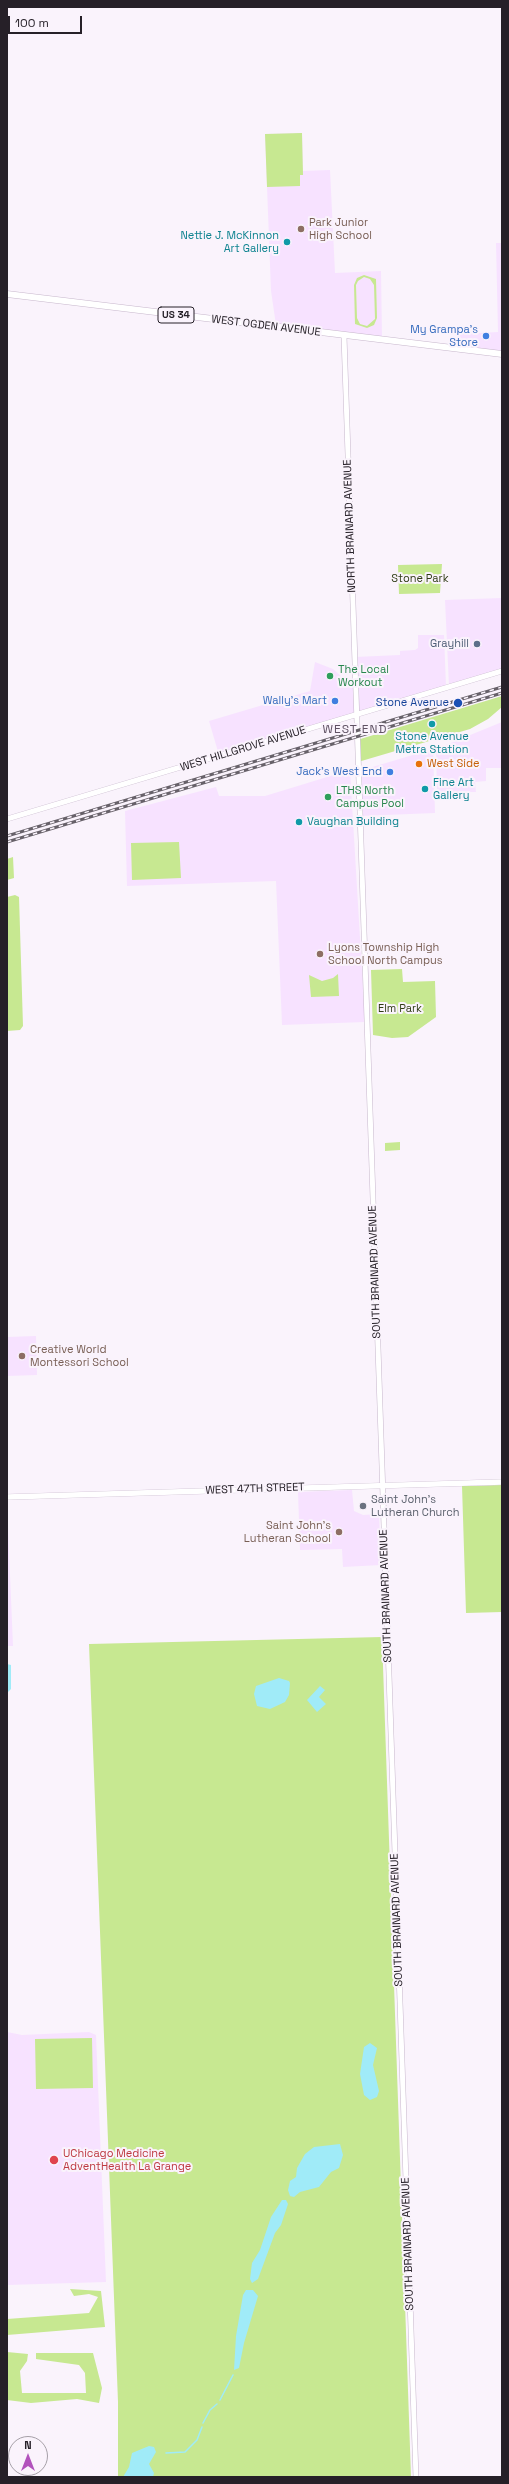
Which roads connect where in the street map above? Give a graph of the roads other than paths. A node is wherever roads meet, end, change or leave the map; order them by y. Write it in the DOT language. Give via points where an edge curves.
graph roads {
  1 [pos="7,294"];
  2 [pos="344,336"];
  3 [pos="502,354"];
  4 [pos="502,671"];
  5 [pos="357,715"];
  6 [pos="7,819"];
  7 [pos="502,1482"];
  8 [pos="382,1486"];
  9 [pos="7,1497"];
  10 [pos="416,2477"];
  1 -- 2 [label="main road, WEST OGDEN AVENUE / US 34"];
  2 -- 3 [label="main road, WEST OGDEN AVENUE / US 34"];
  2 -- 5 [label="street, NORTH BRAINARD AVENUE"];
  4 -- 5 [label="street, WEST HILLGROVE AVENUE"];
  5 -- 6 [label="street, WEST HILLGROVE AVENUE"];
  5 -- 8 [label="street, SOUTH BRAINARD AVENUE"];
  7 -- 8 [label="main road, WEST 47TH STREET"];
  8 -- 9 [label="main road, WEST 47TH STREET"];
  8 -- 10 [label="street, SOUTH BRAINARD AVENUE"];
}
